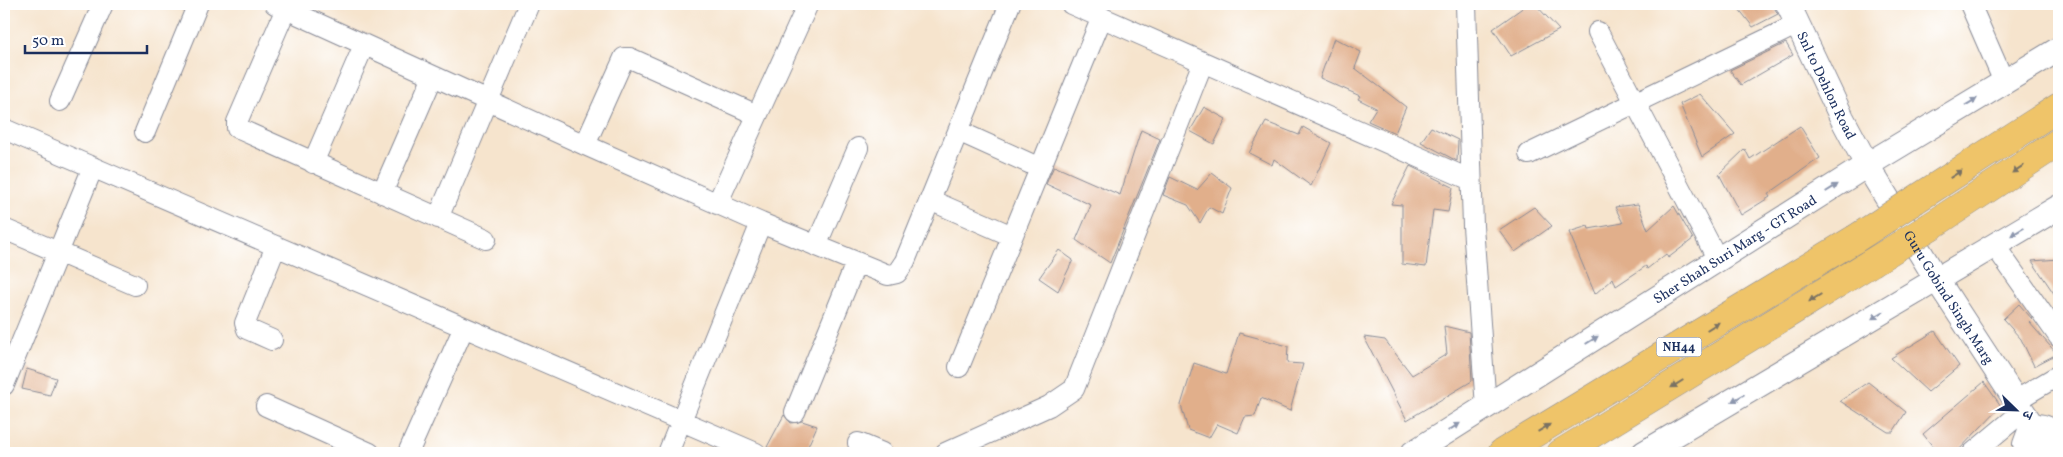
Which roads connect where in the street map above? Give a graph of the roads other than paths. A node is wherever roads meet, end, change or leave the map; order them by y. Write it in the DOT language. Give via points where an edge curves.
graph roads {
  1 [pos="103,4"];
  2 [pos="198,4"];
  3 [pos="529,4"];
  4 [pos="1010,4"];
  5 [pos="1071,4"];
  6 [pos="1466,4"];
  7 [pos="1970,4"];
  8 [pos="283,5"];
  9 [pos="801,6"];
  10 [pos="1793,14"];
  11 [pos="1102,17"];
  12 [pos="1598,32"];
  13 [pos="364,45"];
  14 [pos="2059,49"];
  15 [pos="1203,62"];
  16 [pos="433,76"];
  17 [pos="2004,82"];
  18 [pos="60,101"];
  19 [pos="1635,101"];
  20 [pos="488,102"];
  21 [pos="2059,107"];
  22 [pos="757,115"];
  23 [pos="4,129"];
  24 [pos="958,131"];
  25 [pos="145,132"];
  26 [pos="2059,142"];
  27 [pos="585,146"];
  28 [pos="858,148"];
  29 [pos="1529,154"];
  30 [pos="313,163"];
  31 [pos="1867,165"];
  32 [pos="93,167"];
  33 [pos="1040,168"];
  34 [pos="1472,180"];
  35 [pos="382,193"];
  36 [pos="930,200"];
  37 [pos="717,204"];
  38 [pos="2059,207"];
  39 [pos="438,218"];
  40 [pos="760,223"];
  41 [pos="4,229"];
  42 [pos="1012,236"];
  43 [pos="486,239"];
  44 [pos="276,246"];
  45 [pos="816,246"];
  46 [pos="1995,246"];
  47 [pos="57,250"];
  48 [pos="1718,260"];
  49 [pos="856,263"];
  50 [pos="1937,280"];
  51 [pos="135,285"];
  52 [pos="464,327"];
  53 [pos="2059,337"];
  54 [pos="272,340"];
  55 [pos="959,367"];
  56 [pos="2059,375"];
  57 [pos="4,384"];
  58 [pos="266,406"];
  59 [pos="1486,407"];
  60 [pos="795,412"];
  61 [pos="682,420"];
  62 [pos="2035,432"];
  63 [pos="858,443"];
  64 [pos="370,453"];
  65 [pos="408,453"];
  66 [pos="668,453"];
  67 [pos="756,453"];
  68 [pos="882,453"];
  69 [pos="945,453"];
  70 [pos="1413,453"];
  71 [pos="1502,453"];
  72 [pos="1561,453"];
  73 [pos="1644,453"];
  74 [pos="1973,453"];
  1 -- 18 [label="street"];
  2 -- 25 [label="street"];
  3 -- 20 [label="street"];
  4 -- 24 [label="street"];
  5 -- 11 [label="street"];
  6 -- 34 [label="street"];
  7 -- 17 [label="street"];
  8 -- 13 [label="street"];
  8 -- 30 [label="street" via="237,126 243,132"];
  9 -- 22 [label="street"];
  10 -- 19 [label="street"];
  10 -- 31 [label="street, Snl to Dehlon Road"];
  11 -- 15 [label="street"];
  11 -- 33 [label="street"];
  12 -- 19 [label="street"];
  13 -- 16 [label="street"];
  13 -- 30 [label="street"];
  14 -- 17 [label="street, Sher Shah Suri Marg - GT Road"];
  15 -- 34 [label="street"];
  15 -- 69 [label="street" via="1074,389 1049,406"];
  16 -- 20 [label="street"];
  16 -- 35 [label="street"];
  31 -- 17 [label="street, Sher Shah Suri Marg - GT Road, one-way"];
  19 -- 29 [label="street"];
  19 -- 48 [label="street"];
  20 -- 27 [label="street"];
  20 -- 39 [label="street"];
  71 -- 21 [label="highway, NH44, one-way, bridge" via="1855,239"];
  22 -- 27 [label="street" via="625,58"];
  22 -- 37 [label="street"];
  23 -- 32 [label="street"];
  24 -- 33 [label="street"];
  24 -- 36 [label="street"];
  26 -- 72 [label="highway, NH44, one-way, bridge" via="1931,226"];
  27 -- 37 [label="street"];
  28 -- 45 [label="street"];
  30 -- 35 [label="street"];
  48 -- 31 [label="street, Sher Shah Suri Marg - GT Road, one-way"];
  31 -- 50 [label="street, Guru Gobind Singh Marg"];
  32 -- 44 [label="street"];
  32 -- 47 [label="street"];
  33 -- 42 [label="street"];
  34 -- 59 [label="street"];
  35 -- 39 [label="street"];
  36 -- 42 [label="street"];
  36 -- 49 [label="street" via="898,273 888,275"];
  37 -- 40 [label="street"];
  38 -- 46 [label="street, one-way"];
  39 -- 43 [label="street"];
  40 -- 45 [label="street"];
  40 -- 61 [label="street"];
  41 -- 47 [label="street"];
  42 -- 55 [label="street"];
  44 -- 52 [label="street"];
  44 -- 54 [label="street" via="245,323 248,329"];
  45 -- 49 [label="street"];
  46 -- 50 [label="street"];
  46 -- 53 [label="street"];
  47 -- 51 [label="street"];
  47 -- 57 [label="street"];
  59 -- 48 [label="street, Sher Shah Suri Marg - GT Road, one-way"];
  49 -- 60 [label="street"];
  50 -- 62 [label="street, Guru Gobind Singh Marg"];
  50 -- 73 [label="street, one-way"];
  52 -- 61 [label="street"];
  52 -- 65 [label="street"];
  56 -- 62 [label="street"];
  58 -- 64 [label="street"];
  70 -- 59 [label="street, Sher Shah Suri Marg - GT Road, one-way"];
  61 -- 66 [label="street"];
  61 -- 67 [label="street"];
  62 -- 74 [label="street"];
  63 -- 68 [label="street"];
}
